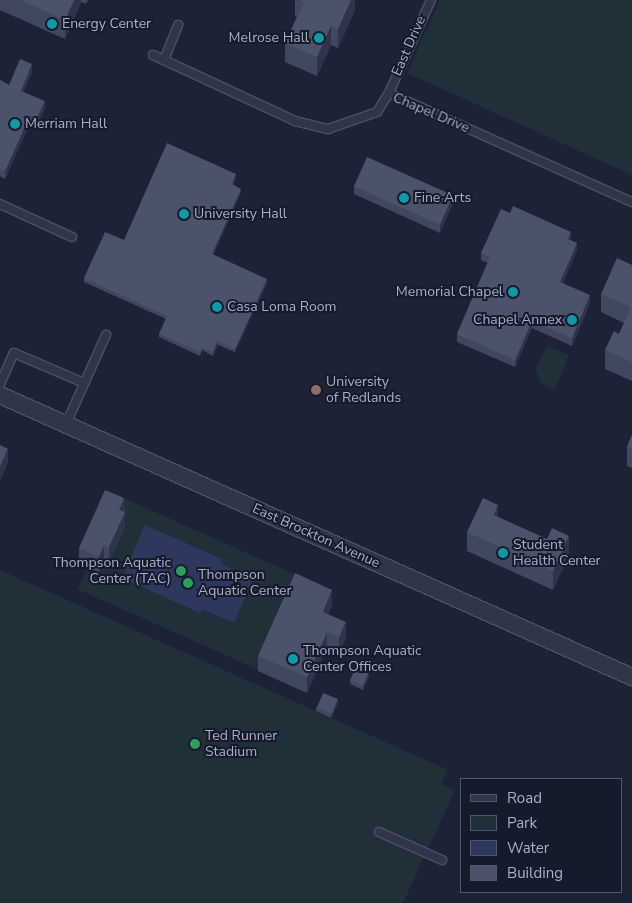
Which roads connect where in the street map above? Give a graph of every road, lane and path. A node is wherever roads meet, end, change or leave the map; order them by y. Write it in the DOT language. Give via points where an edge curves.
graph roads {
  1 [pos="431,0"];
  2 [pos="178,25"];
  3 [pos="153,55"];
  4 [pos="164,60"];
  5 [pos="389,93"];
  6 [pos="632,202"];
  7 [pos="0,204"];
  8 [pos="72,237"];
  9 [pos="106,336"];
  10 [pos="84,383"];
  11 [pos="0,384"];
  12 [pos="0,395"];
  13 [pos="66,424"];
  14 [pos="632,677"];
  15 [pos="379,832"];
  16 [pos="442,860"];
  1 -- 5 [label="lane, East Drive"];
  2 -- 4 [label="lane"];
  3 -- 4 [label="lane, Chapel Drive"];
  4 -- 5 [label="lane, Chapel Drive" via="316,128 328,129 376,112"];
  5 -- 6 [label="lane, Chapel Drive"];
  7 -- 8 [label="lane"];
  9 -- 10 [label="lane"];
  10 -- 11 [label="lane" via="14,353"];
  10 -- 13 [label="lane"];
  12 -- 13 [label="street, East Brockton Avenue"];
  13 -- 14 [label="street, East Brockton Avenue"];
  15 -- 16 [label="lane"];
}
